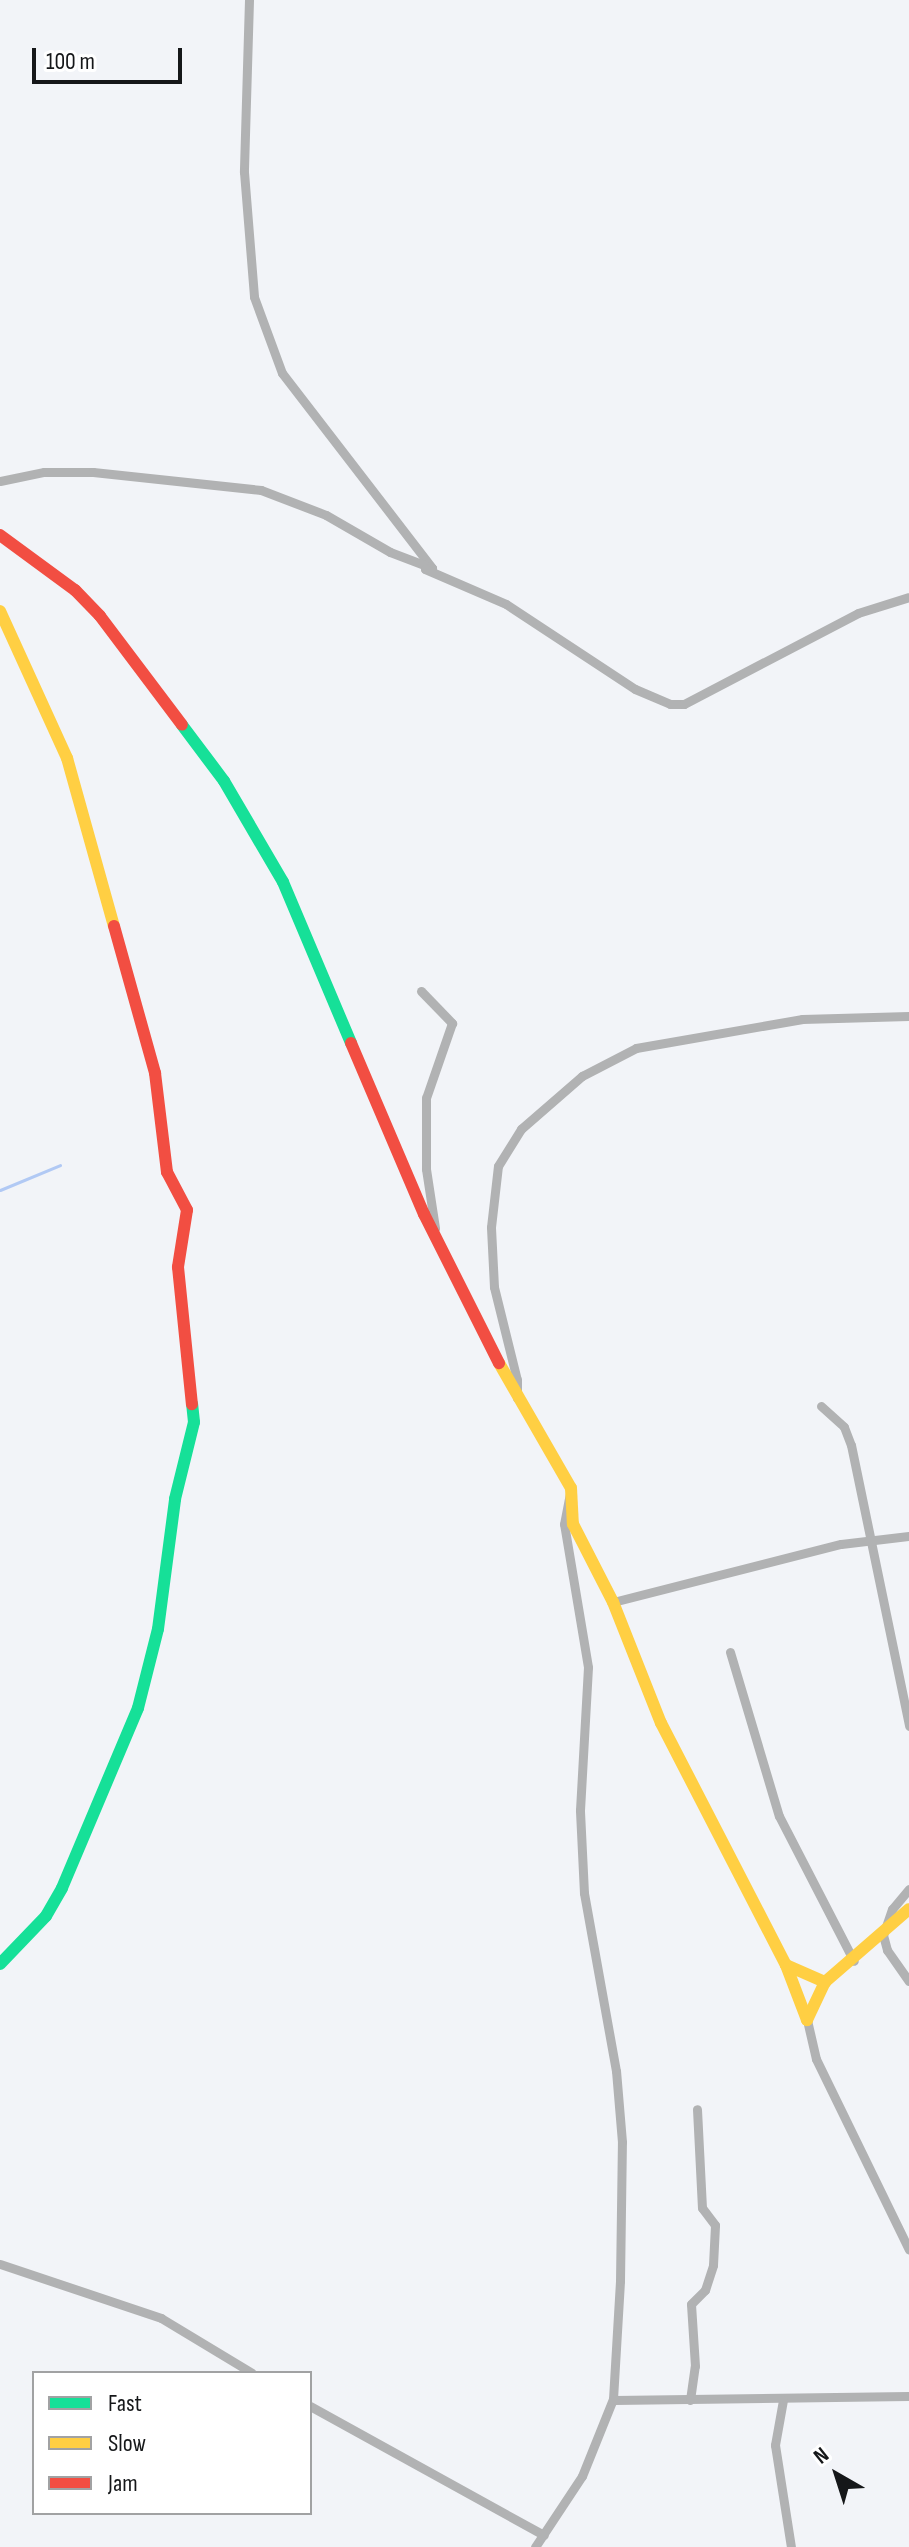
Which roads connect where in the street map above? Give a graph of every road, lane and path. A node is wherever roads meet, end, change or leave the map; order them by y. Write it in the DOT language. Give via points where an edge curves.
graph roads {
  1 [pos="249,0"];
  2 [pos="0,481"];
  3 [pos="0,535"];
  4 [pos="432,568"];
  5 [pos="909,597"];
  6 [pos="0,611"];
  7 [pos="421,991"];
  8 [pos="909,1016"];
  9 [pos="437,1239"];
  10 [pos="518,1401"];
  11 [pos="821,1406"];
  12 [pos="571,1488"];
  13 [pos="909,1536"];
  14 [pos="872,1538"];
  15 [pos="613,1602"];
  16 [pos="730,1652"];
  17 [pos="909,1726"];
  18 [pos="909,1889"];
  19 [pos="909,1909"];
  20 [pos="883,1935"];
  21 [pos="854,1961"];
  22 [pos="0,1964"];
  23 [pos="786,1965"];
  24 [pos="909,1981"];
  25 [pos="825,1982"];
  26 [pos="807,2020"];
  27 [pos="697,2109"];
  28 [pos="909,2250"];
  29 [pos="0,2264"];
  30 [pos="249,2371"];
  31 [pos="909,2396"];
  32 [pos="613,2400"];
  33 [pos="690,2400"];
  34 [pos="783,2400"];
  35 [pos="312,2407"];
  36 [pos="544,2535"];
  37 [pos="535,2547"];
  38 [pos="791,2547"];
  1 -- 4 [label="street" via="244,185 260,315 282,373"];
  2 -- 4 [label="street" via="44,472 93,472 253,488 326,515 390,552"];
  3 -- 9 [label="main road" via="94,609 235,799 298,910"];
  4 -- 5 [label="street" via="425,569 533,617 635,689 670,704 684,704 858,613"];
  6 -- 22 [label="main road" via="67,758 153,1062 167,1172 187,1210 178,1267 194,1422 175,1499 158,1629 138,1708 62,1888 46,1916"];
  7 -- 9 [label="street" via="452,1023 426,1098 426,1169"];
  8 -- 10 [label="street" via="802,1019 636,1048 582,1076 521,1129 498,1166 491,1227 494,1287"];
  9 -- 10 [label="main road"];
  10 -- 12 [label="main road"];
  11 -- 14 [label="street" via="847,1433"];
  12 -- 15 [label="main road" via="573,1524"];
  12 -- 32 [label="street" via="564,1524 588,1667 580,1810 584,1893 612,2044 622,2142"];
  13 -- 14 [label="street"];
  14 -- 15 [label="street"];
  14 -- 17 [label="street"];
  15 -- 23 [label="main road" via="661,1723"];
  16 -- 21 [label="street" via="779,1816"];
  18 -- 20 [label="street" via="887,1918"];
  19 -- 20 [label="main road"];
  20 -- 21 [label="main road"];
  20 -- 24 [label="street"];
  21 -- 25 [label="main road"];
  23 -- 25 [label="main road"];
  23 -- 26 [label="main road"];
  25 -- 26 [label="main road"];
  26 -- 28 [label="street" via="826,2081"];
  27 -- 33 [label="street" via="702,2208 715,2225 705,2290 691,2304 695,2366"];
  29 -- 30 [label="street" via="161,2318"];
  31 -- 34 [label="street" via="844,2394"];
  32 -- 33 [label="street"];
  32 -- 36 [label="street" via="582,2476"];
  33 -- 34 [label="street"];
  34 -- 38 [label="street" via="775,2445"];
  35 -- 36 [label="street"];
  36 -- 37 [label="street"];
}
